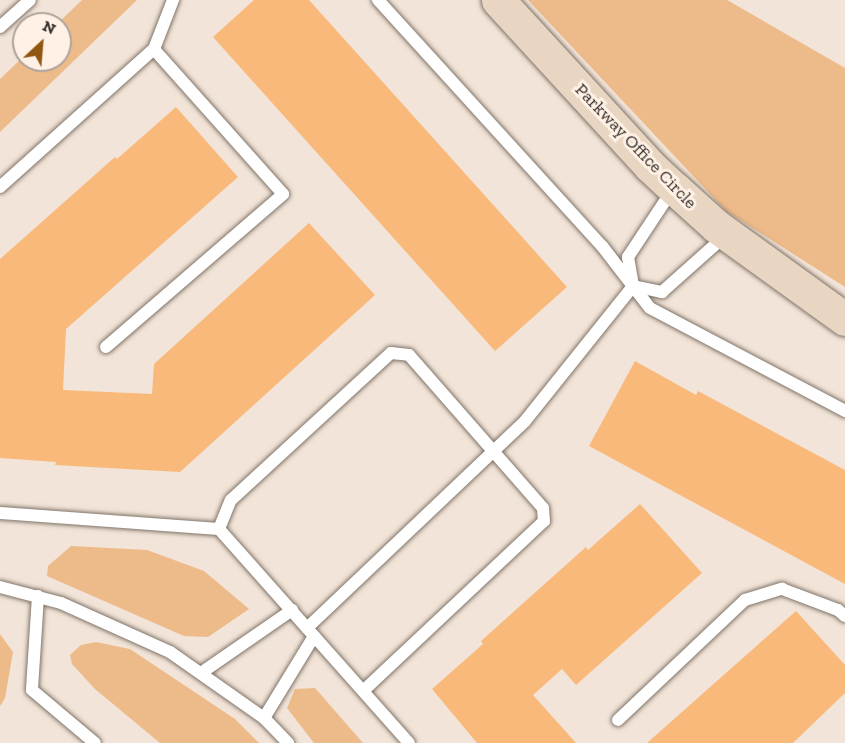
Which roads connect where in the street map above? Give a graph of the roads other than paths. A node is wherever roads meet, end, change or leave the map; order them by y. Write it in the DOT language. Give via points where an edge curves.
graph roads {
  1 [pos="30,0"];
  2 [pos="173,0"];
  3 [pos="378,0"];
  4 [pos="498,0"];
  5 [pos="0,27"];
  6 [pos="154,50"];
  7 [pos="0,187"];
  8 [pos="674,188"];
  9 [pos="727,234"];
  10 [pos="633,286"];
  11 [pos="845,319"];
  12 [pos="106,347"];
  13 [pos="845,411"];
  14 [pos="494,453"];
  15 [pos="0,513"];
  16 [pos="219,529"];
  17 [pos="0,587"];
  18 [pos="38,596"];
  19 [pos="292,610"];
  20 [pos="845,616"];
  21 [pos="310,632"];
  22 [pos="201,673"];
  23 [pos="363,691"];
  24 [pos="264,718"];
  25 [pos="618,720"];
  26 [pos="95,743"];
  27 [pos="288,743"];
  28 [pos="409,743"];
  1 -- 5 [label="lane"];
  2 -- 6 [label="lane"];
  3 -- 10 [label="lane" via="602,246"];
  4 -- 8 [label="street, Parkway Office Circle"];
  6 -- 7 [label="lane"];
  6 -- 12 [label="lane" via="283,194"];
  8 -- 9 [label="street, Parkway Office Circle"];
  8 -- 10 [label="lane" via="628,257"];
  9 -- 10 [label="lane" via="662,292"];
  9 -- 11 [label="street, Parkway Office Circle"];
  10 -- 13 [label="lane" via="650,308"];
  10 -- 14 [label="lane" via="525,421"];
  14 -- 16 [label="lane" via="409,355 391,353 231,500"];
  14 -- 21 [label="lane"];
  14 -- 23 [label="lane" via="543,508 544,521"];
  15 -- 16 [label="lane"];
  16 -- 19 [label="lane"];
  17 -- 18 [label="lane"];
  18 -- 22 [label="lane" via="103,620 170,652"];
  18 -- 26 [label="lane" via="32,690"];
  19 -- 21 [label="lane"];
  19 -- 22 [label="lane"];
  20 -- 25 [label="lane" via="782,589 745,600"];
  21 -- 23 [label="lane"];
  21 -- 24 [label="lane"];
  22 -- 24 [label="lane"];
  23 -- 28 [label="lane"];
  24 -- 27 [label="lane"];
}
